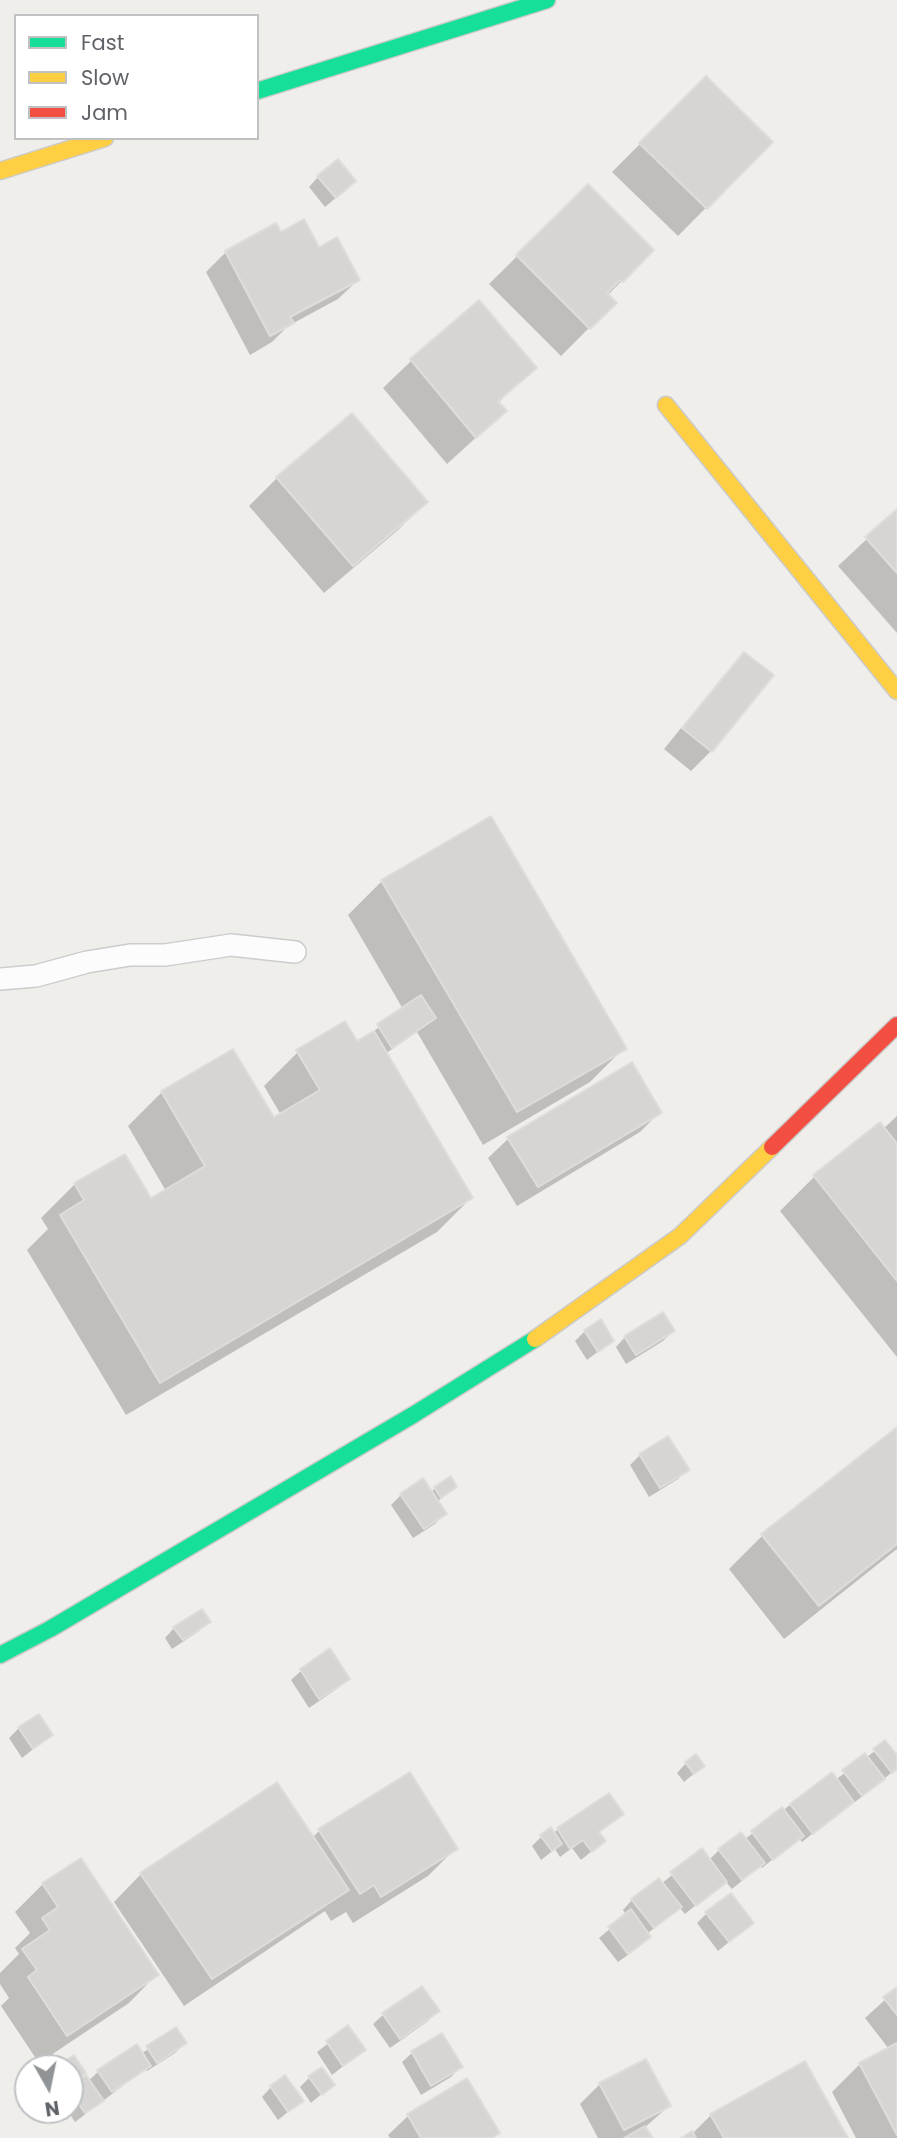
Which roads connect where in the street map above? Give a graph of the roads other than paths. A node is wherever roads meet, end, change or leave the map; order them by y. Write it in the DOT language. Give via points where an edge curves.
graph roads {
  1 [pos="547,0"];
  2 [pos="259,90"];
  3 [pos="99,140"];
  4 [pos="0,171"];
  5 [pos="666,404"];
  6 [pos="897,691"];
  7 [pos="295,952"];
  8 [pos="0,979"];
  9 [pos="897,1025"];
  10 [pos="0,1655"];
  1 -- 2 [label="street"];
  3 -- 4 [label="street"];
  5 -- 6 [label="street"];
  7 -- 8 [label="lane" via="231,945 130,955 36,976"];
  9 -- 10 [label="street" via="680,1236 550,1331"];
}
